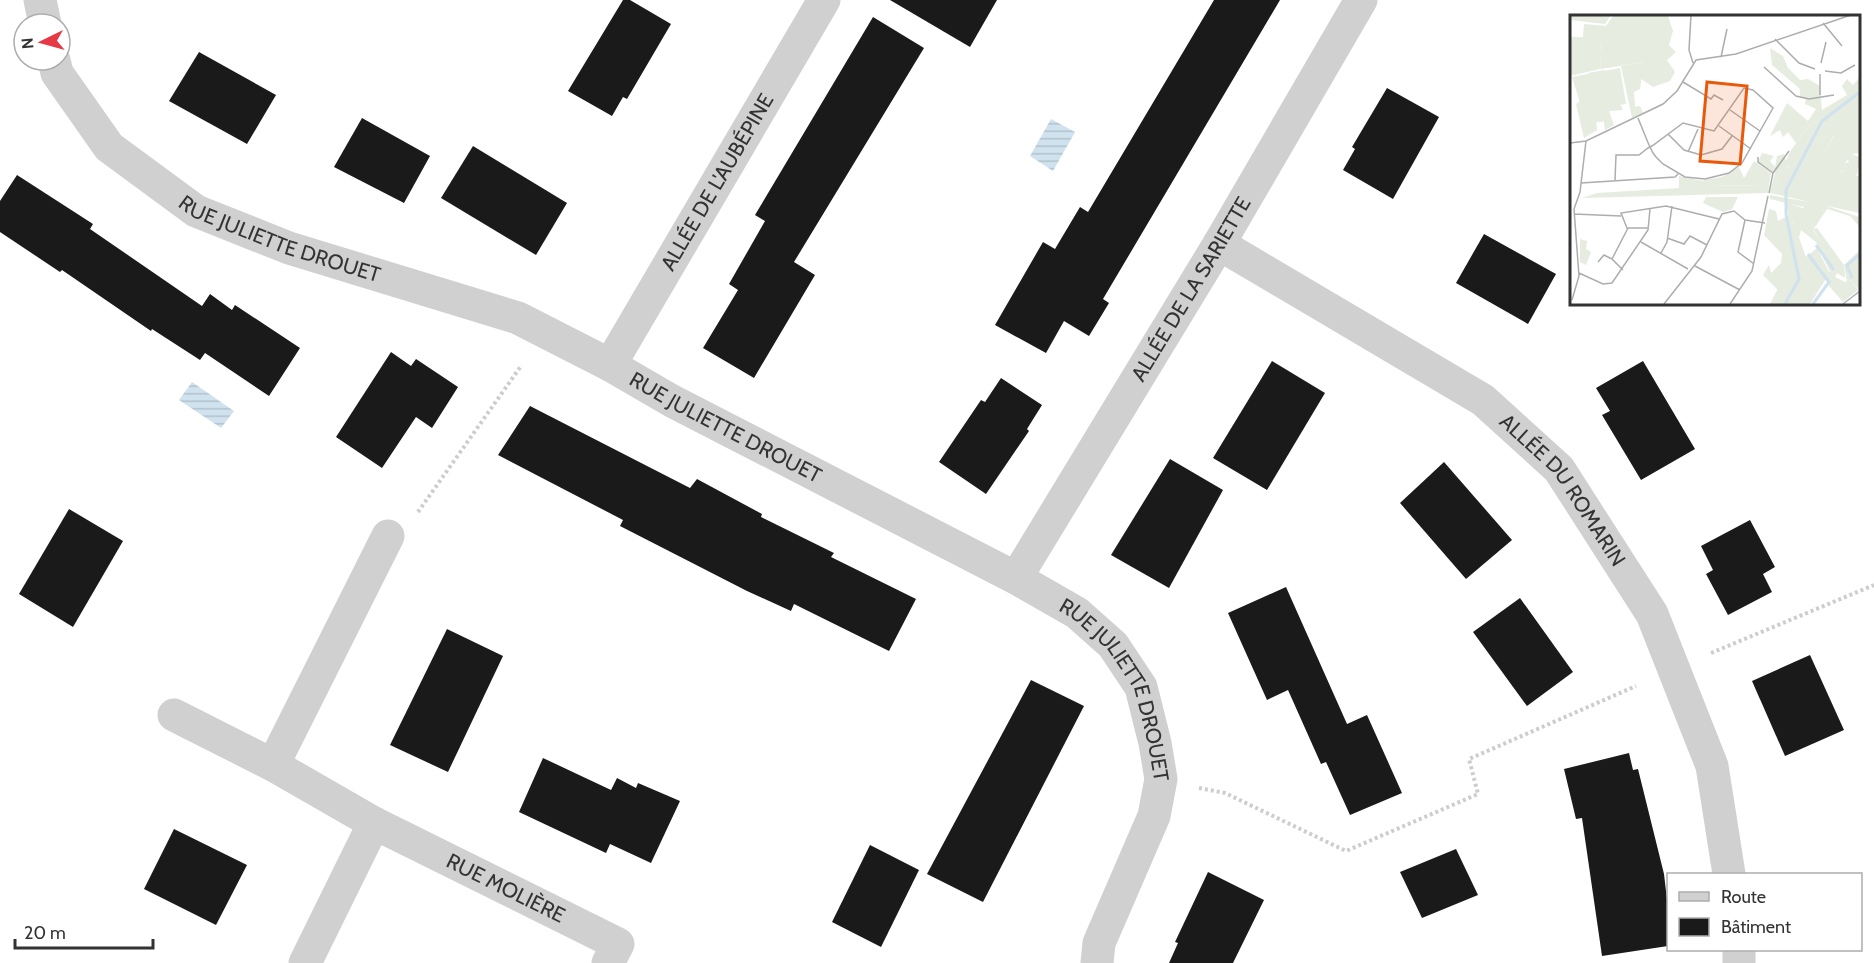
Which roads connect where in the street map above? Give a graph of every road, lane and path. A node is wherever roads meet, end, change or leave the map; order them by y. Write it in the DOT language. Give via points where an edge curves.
graph roads {
  1 [pos="824,0"];
  2 [pos="1361,0"];
  3 [pos="57,72"];
  4 [pos="1219,244"];
  5 [pos="545,331"];
  6 [pos="610,365"];
  7 [pos="388,536"];
  8 [pos="1016,578"];
  9 [pos="1874,585"];
  10 [pos="1674,669"];
  11 [pos="174,715"];
  12 [pos="273,765"];
  13 [pos="1161,779"];
  14 [pos="374,823"];
  15 [pos="1730,873"];
  16 [pos="305,963"];
  17 [pos="608,963"];
  18 [pos="1097,963"];
  1 -- 6 [label="street, ALLÉE DE L'AUBÉPINE"];
  2 -- 4 [label="street, ALLÉE DE LA SARIETTE"];
  3 -- 5 [label="street, RUE JULIETTE DROUET" via="109,147 196,211 290,248 518,318"];
  4 -- 8 [label="street, ALLÉE DE LA SARIETTE"];
  4 -- 10 [label="street, ALLÉE DU ROMARIN" via="1483,400 1559,469 1652,614"];
  5 -- 6 [label="street, RUE JULIETTE DROUET"];
  5 -- 7 [label="path" via="409,524"];
  6 -- 8 [label="street, RUE JULIETTE DROUET" via="672,401"];
  7 -- 12 [label="street"];
  8 -- 13 [label="street, RUE JULIETTE DROUET" via="1077,613 1113,645 1141,687"];
  9 -- 10 [label="path"];
  10 -- 13 [label="path" via="1469,759 1478,794 1346,851 1225,793"];
  10 -- 15 [label="street, ALLÉE DU ROMARIN" via="1712,766"];
  11 -- 12 [label="street, RUE MOLIÈRE"];
  12 -- 14 [label="street, RUE MOLIÈRE"];
  13 -- 18 [label="street, RUE JULIETTE DROUET" via="1154,816 1099,943"];
  14 -- 16 [label="street"];
  14 -- 17 [label="street, RUE MOLIÈRE" via="618,944"];
}
